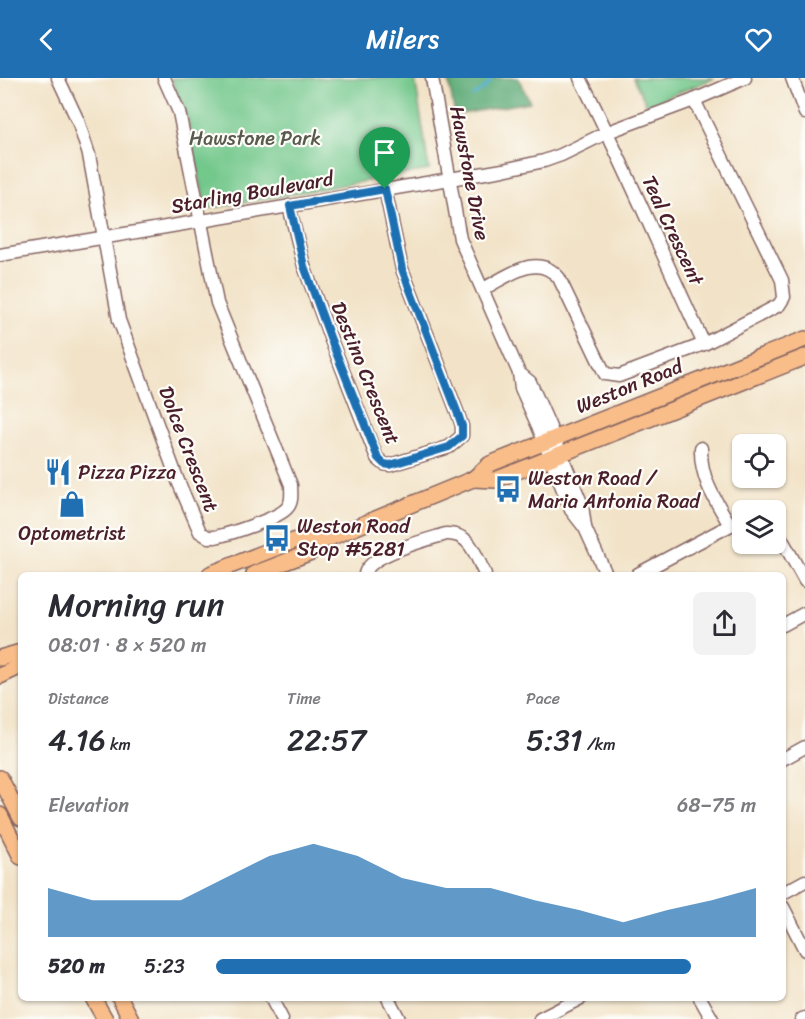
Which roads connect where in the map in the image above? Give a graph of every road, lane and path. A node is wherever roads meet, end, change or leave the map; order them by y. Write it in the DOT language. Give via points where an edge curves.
graph roads {
  1 [pos="58,78"];
  2 [pos="164,78"];
  3 [pos="432,78"];
  4 [pos="580,78"];
  5 [pos="745,78"];
  6 [pos="792,78"];
  7 [pos="694,100"];
  8 [pos="805,113"];
  9 [pos="608,132"];
  10 [pos="448,179"];
  11 [pos="385,189"];
  12 [pos="290,206"];
  13 [pos="200,221"];
  14 [pos="105,237"];
  15 [pos="0,255"];
  16 [pos="483,289"];
  17 [pos="805,339"];
  18 [pos="704,344"];
  19 [pos="805,357"];
  20 [pos="549,440"];
  21 [pos="701,448"];
  22 [pos="555,456"];
  23 [pos="473,479"];
  24 [pos="730,525"];
  25 [pos="322,541"];
  26 [pos="786,547"];
  27 [pos="215,572"];
  28 [pos="259,572"];
  29 [pos="365,572"];
  30 [pos="483,572"];
  31 [pos="605,572"];
  32 [pos="643,572"];
  33 [pos="805,581"];
  34 [pos="805,613"];
  35 [pos="786,624"];
  36 [pos="18,653"];
  37 [pos="0,658"];
  38 [pos="18,667"];
  39 [pos="0,676"];
  40 [pos="805,747"];
  41 [pos="786,757"];
  42 [pos="0,778"];
  43 [pos="18,812"];
  44 [pos="0,815"];
  45 [pos="18,851"];
  46 [pos="805,881"];
  47 [pos="786,891"];
  48 [pos="786,913"];
  49 [pos="805,950"];
  50 [pos="95,1001"];
  51 [pos="122,1001"];
  52 [pos="273,1001"];
  53 [pos="390,1001"];
  54 [pos="575,1001"];
  55 [pos="702,1001"];
  56 [pos="105,1019"];
  57 [pos="131,1019"];
  58 [pos="282,1019"];
  59 [pos="399,1019"];
  60 [pos="540,1019"];
  61 [pos="712,1019"];
  1 -- 14 [label="street" via="89,155"];
  2 -- 13 [label="street" via="178,112"];
  3 -- 10 [label="street, Hawstone Drive"];
  4 -- 9 [label="street, Teal Crescent"];
  5 -- 7 [label="street, Starling Boulevard"];
  6 -- 8 [label="street"];
  7 -- 9 [label="street, Starling Boulevard"];
  7 -- 18 [label="street" via="782,280 784,297 779,305"];
  9 -- 10 [label="street, Starling Boulevard" via="544,161"];
  9 -- 18 [label="street, Teal Crescent"];
  10 -- 11 [label="street, Starling Boulevard"];
  10 -- 16 [label="street, Hawstone Drive" via="460,239"];
  11 -- 12 [label="street, Starling Boulevard"];
  11 -- 12 [label="street, Destino Crescent" via="402,269 462,426 462,436 449,447 390,465 378,458 331,340 304,266"];
  12 -- 13 [label="street, Starling Boulevard"];
  13 -- 14 [label="street, Starling Boulevard"];
  13 -- 14 [label="street, Dolce Crescent" via="218,303 291,485 292,497 289,507 280,515 216,537 200,532 178,481 119,321"];
  14 -- 15 [label="street, Starling Boulevard"];
  16 -- 18 [label="street" via="525,267 536,265 553,270 605,374 619,376"];
  16 -- 20 [label="street, Hawstone Drive" via="519,373 530,382"];
  17 -- 20 [label="main road, Weston Road"];
  19 -- 22 [label="main road, Weston Road"];
  20 -- 22 [label="street, Hawstone Drive"];
  20 -- 23 [label="main road, Weston Road" via="490,464"];
  21 -- 24 [label="street" via="706,484"];
  22 -- 23 [label="main road, Weston Road" via="495,480"];
  22 -- 31 [label="street, Hawstone Drive" via="571,510 585,528"];
  23 -- 25 [label="main road, Weston Road"];
  24 -- 32 [label="street"];
  25 -- 27 [label="main road, Weston Road" via="306,536"];
  25 -- 28 [label="main road, Weston Road" via="311,552"];
  26 -- 33 [label="street"];
  29 -- 30 [label="street" via="381,557 456,533 466,539"];
  34 -- 35 [label="street"];
  36 -- 37 [label="main road"];
  38 -- 39 [label="main road"];
  40 -- 41 [label="street"];
  42 -- 43 [label="main road"];
  44 -- 45 [label="main road"];
  46 -- 47 [label="street"];
  48 -- 49 [label="street"];
  50 -- 56 [label="main road"];
  51 -- 57 [label="main road"];
  52 -- 58 [label="street"];
  53 -- 59 [label="street"];
  54 -- 60 [label="street"];
  55 -- 61 [label="street"];
}
